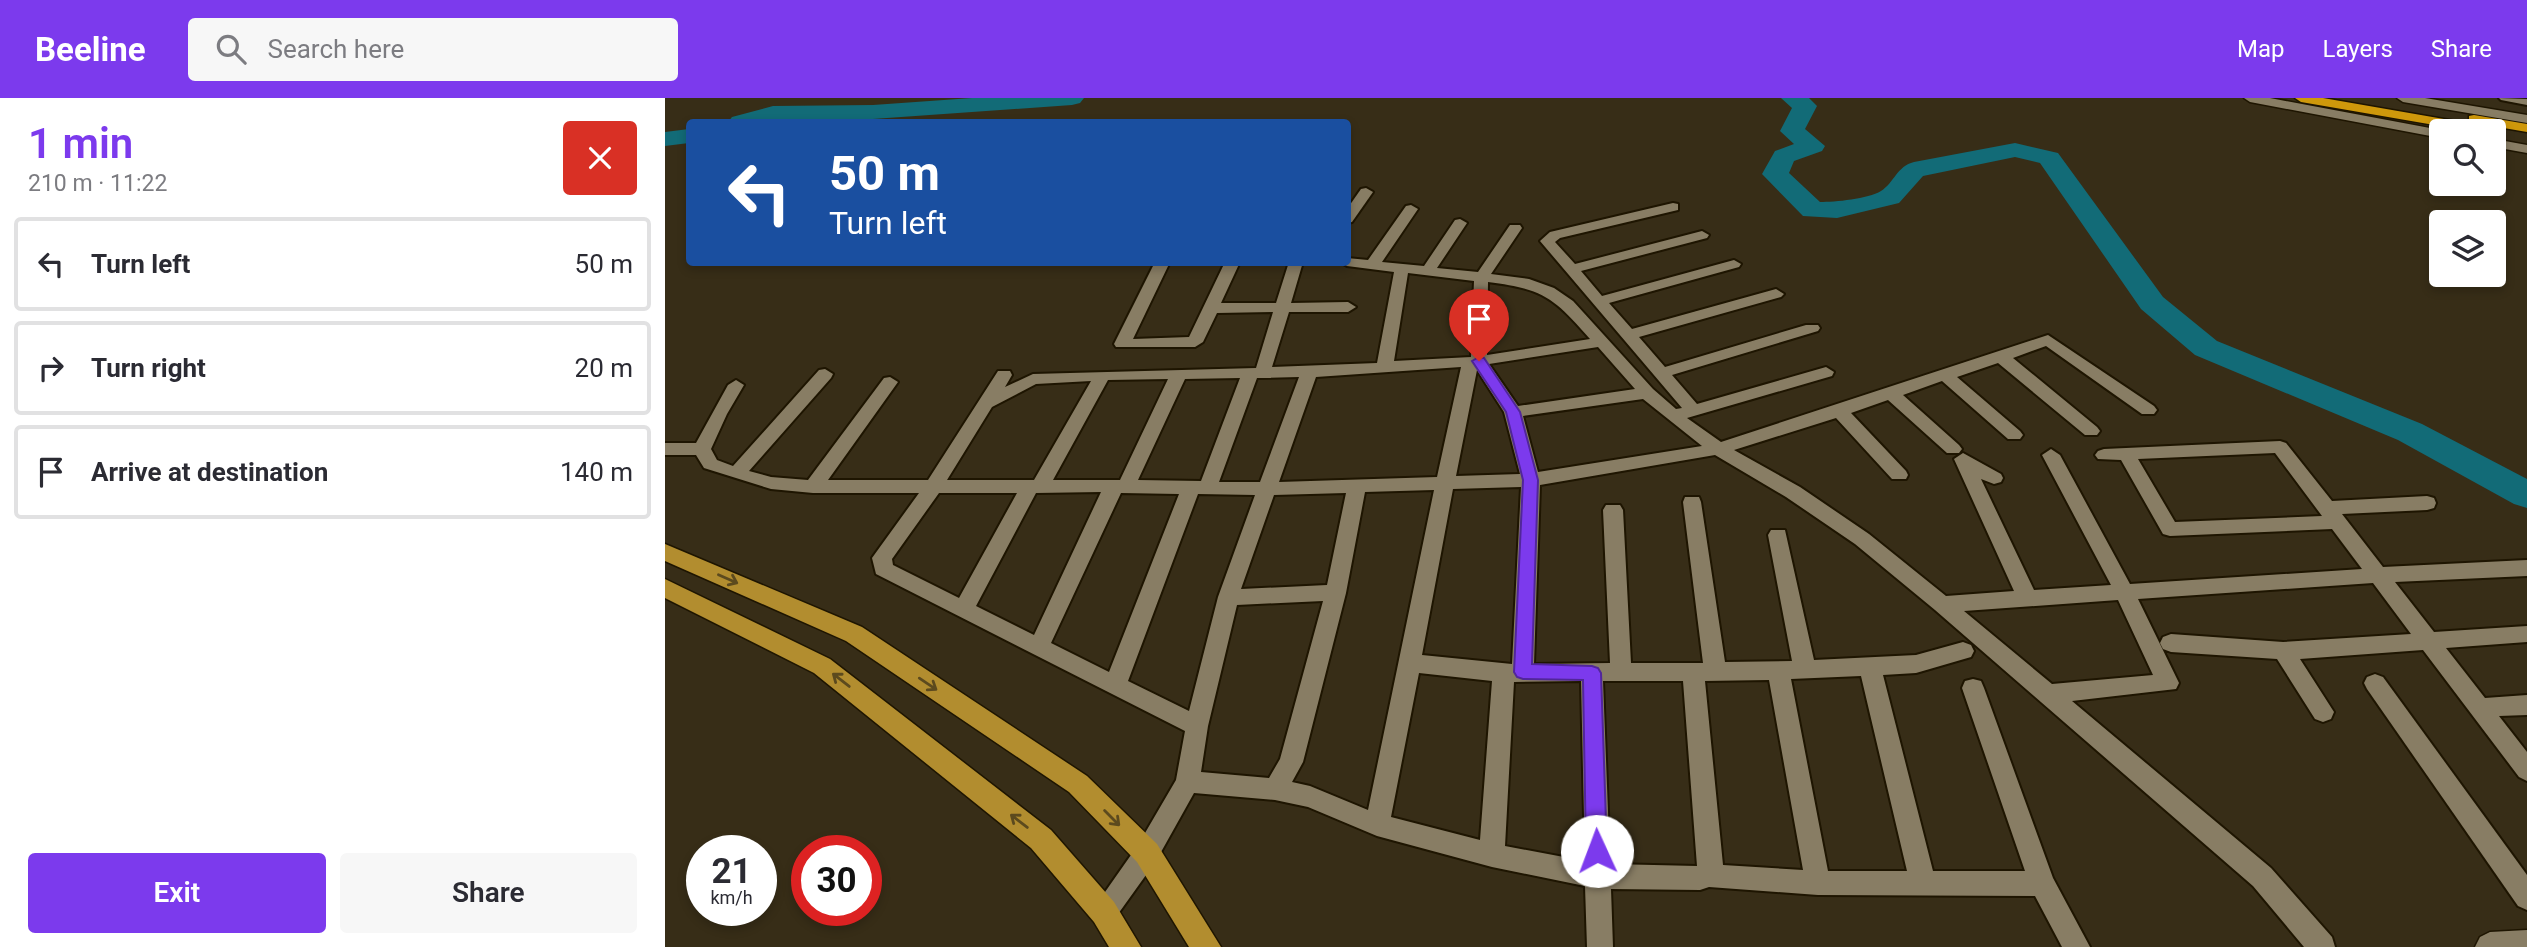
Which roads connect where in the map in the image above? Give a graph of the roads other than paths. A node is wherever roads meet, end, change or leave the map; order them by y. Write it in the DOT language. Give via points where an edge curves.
graph roads {
  1 [pos="2250,98"];
  2 [pos="2301,98"];
  3 [pos="2403,98"];
  4 [pos="2505,98"];
  5 [pos="2351,102"];
  6 [pos="2527,102"];
  7 [pos="2431,119"];
  8 [pos="2527,119"];
  9 [pos="2527,128"];
  10 [pos="2429,132"];
  11 [pos="2506,134"];
  12 [pos="2527,138"];
  13 [pos="2506,145"];
  14 [pos="2527,149"];
  15 [pos="1366,192"];
  16 [pos="1673,207"];
  17 [pos="1411,209"];
  18 [pos="1351,213"];
  19 [pos="1460,223"];
  20 [pos="1515,229"];
  21 [pos="1702,235"];
  22 [pos="1351,262"];
  23 [pos="1373,264"];
  24 [pos="1734,264"];
  25 [pos="1161,266"];
  26 [pos="1231,266"];
  27 [pos="1295,266"];
  28 [pos="1402,268"];
  29 [pos="1572,270"];
  30 [pos="1428,271"];
  31 [pos="1481,278"];
  32 [pos="1776,294"];
  33 [pos="1600,301"];
  34 [pos="1282,307"];
  35 [pos="1348,307"];
  36 [pos="1212,308"];
  37 [pos="1812,328"];
  38 [pos="1629,335"];
  39 [pos="1601,342"];
  40 [pos="2001,357"];
  41 [pos="1474,362"];
  42 [pos="1385,366"];
  43 [pos="1256,372"];
  44 [pos="1309,372"];
  45 [pos="1826,372"];
  46 [pos="1662,373"];
  47 [pos="825,374"];
  48 [pos="1179,374"];
  49 [pos="1004,375"];
  50 [pos="1103,375"];
  51 [pos="1945,375"];
  52 [pos="890,382"];
  53 [pos="736,385"];
  54 [pos="1647,393"];
  55 [pos="1891,394"];
  56 [pos="985,405"];
  57 [pos="1693,410"];
  58 [pos="2148,410"];
  59 [pos="1839,411"];
  60 [pos="1513,412"];
  61 [pos="1673,416"];
  62 [pos="2091,431"];
  63 [pos="2014,435"];
  64 [pos="665,449"];
  65 [pos="702,449"];
  66 [pos="1718,449"];
  67 [pos="1953,449"];
  68 [pos="2126,454"];
  69 [pos="2051,455"];
  70 [pos="2104,455"];
  71 [pos="736,474"];
  72 [pos="1899,475"];
  73 [pos="1994,478"];
  74 [pos="1531,480"];
  75 [pos="1445,483"];
  76 [pos="1357,485"];
  77 [pos="934,486"];
  78 [pos="1035,486"];
  79 [pos="1121,486"];
  80 [pos="813,487"];
  81 [pos="1200,487"];
  82 [pos="1267,489"];
  83 [pos="1692,502"];
  84 [pos="2427,503"];
  85 [pos="1613,510"];
  86 [pos="2334,515"];
  87 [pos="1778,534"];
  88 [pos="665,552"];
  89 [pos="2527,569"];
  90 [pos="2379,575"];
  91 [pos="665,588"];
  92 [pos="2124,591"];
  93 [pos="1336,593"];
  94 [pos="1228,597"];
  95 [pos="2028,599"];
  96 [pos="1943,604"];
  97 [pos="964,608"];
  98 [pos="2527,634"];
  99 [pos="2429,641"];
  100 [pos="2171,643"];
  101 [pos="1039,646"];
  102 [pos="1963,651"];
  103 [pos="2283,651"];
  104 [pos="1410,663"];
  105 [pos="1870,666"];
  106 [pos="1704,671"];
  107 [pos="1778,671"];
  108 [pos="1805,671"];
  109 [pos="1514,672"];
  110 [pos="1592,673"];
  111 [pos="1621,674"];
  112 [pos="2375,683"];
  113 [pos="1115,685"];
  114 [pos="1973,688"];
  115 [pos="2048,694"];
  116 [pos="2527,705"];
  117 [pos="2480,708"];
  118 [pos="2322,712"];
  119 [pos="1197,726"];
  120 [pos="2527,770"];
  121 [pos="1188,782"];
  122 [pos="1275,789"];
  123 [pos="1377,825"];
  124 [pos="1147,853"];
  125 [pos="1492,855"];
  126 [pos="1706,874"];
  127 [pos="1598,876"];
  128 [pos="1818,883"];
  129 [pos="1923,884"];
  130 [pos="2042,884"];
  131 [pos="2527,897"];
  132 [pos="1104,912"];
  133 [pos="2527,945"];
  134 [pos="1126,947"];
  135 [pos="1206,947"];
  136 [pos="1600,947"];
  137 [pos="2077,947"];
  138 [pos="2322,947"];
  139 [pos="2490,947"];
  1 -- 10 [label="street"];
  2 -- 5 [label="highway"];
  3 -- 8 [label="street"];
  4 -- 6 [label="street"];
  5 -- 7 [label="highway"];
  5 -- 9 [label="highway"];
  11 -- 12 [label="highway"];
  13 -- 14 [label="street"];
  15 -- 18 [label="street"];
  16 -- 29 [label="street" via="1548,238"];
  17 -- 23 [label="street"];
  19 -- 30 [label="street"];
  20 -- 31 [label="street"];
  21 -- 29 [label="street"];
  22 -- 23 [label="street"];
  23 -- 28 [label="street"];
  24 -- 33 [label="street"];
  25 -- 36 [label="street" via="1122,344 1193,343"];
  26 -- 36 [label="street"];
  27 -- 34 [label="street"];
  28 -- 30 [label="street"];
  28 -- 42 [label="street"];
  29 -- 33 [label="street"];
  30 -- 31 [label="street"];
  31 -- 39 [label="street" via="1524,282 1549,291 1568,304"];
  31 -- 41 [label="street"];
  32 -- 38 [label="street"];
  33 -- 38 [label="street"];
  34 -- 35 [label="street"];
  34 -- 36 [label="street"];
  34 -- 43 [label="street"];
  37 -- 46 [label="street"];
  38 -- 46 [label="street"];
  39 -- 41 [label="street"];
  39 -- 54 [label="street"];
  40 -- 51 [label="street"];
  40 -- 58 [label="street" via="2050,341"];
  40 -- 62 [label="street"];
  41 -- 42 [label="street"];
  41 -- 60 [label="street"];
  41 -- 75 [label="street"];
  42 -- 44 [label="street"];
  43 -- 44 [label="street"];
  43 -- 48 [label="street"];
  43 -- 81 [label="street"];
  44 -- 82 [label="street"];
  45 -- 57 [label="street"];
  46 -- 57 [label="street"];
  47 -- 71 [label="street"];
  48 -- 50 [label="street"];
  48 -- 79 [label="street"];
  49 -- 56 [label="street"];
  50 -- 56 [label="street" via="1033,379"];
  50 -- 78 [label="street"];
  51 -- 55 [label="street"];
  51 -- 63 [label="street"];
  52 -- 80 [label="street"];
  53 -- 65 [label="street"];
  54 -- 60 [label="street"];
  54 -- 61 [label="street"];
  55 -- 59 [label="street"];
  55 -- 67 [label="street"];
  56 -- 77 [label="street"];
  57 -- 61 [label="street"];
  59 -- 66 [label="street"];
  59 -- 72 [label="street"];
  60 -- 74 [label="street"];
  61 -- 66 [label="street"];
  64 -- 65 [label="street"];
  65 -- 71 [label="street" via="710,464"];
  66 -- 74 [label="street"];
  66 -- 96 [label="street" via="1862,538"];
  68 -- 70 [label="street"];
  68 -- 86 [label="street" via="2276,445"];
  68 -- 86 [label="street" via="2170,529"];
  69 -- 92 [label="street"];
  71 -- 80 [label="street"];
  73 -- 95 [label="street" via="1963,459"];
  74 -- 75 [label="street"];
  74 -- 109 [label="street"];
  75 -- 76 [label="street"];
  75 -- 104 [label="street"];
  76 -- 82 [label="street"];
  76 -- 93 [label="street"];
  77 -- 78 [label="street"];
  77 -- 80 [label="street"];
  77 -- 97 [label="street" via="880,564"];
  78 -- 79 [label="street"];
  78 -- 97 [label="street"];
  79 -- 81 [label="street"];
  79 -- 101 [label="street"];
  81 -- 82 [label="street"];
  81 -- 113 [label="street"];
  82 -- 94 [label="street"];
  83 -- 106 [label="street"];
  84 -- 86 [label="street"];
  85 -- 111 [label="street"];
  86 -- 90 [label="street"];
  87 -- 108 [label="street"];
  88 -- 124 [label="main road, one-way" via="854,635 1078,784"];
  89 -- 90 [label="street"];
  90 -- 92 [label="street"];
  90 -- 99 [label="street"];
  132 -- 91 [label="main road, one-way" via="1041,839 822,666"];
  92 -- 95 [label="street"];
  92 -- 115 [label="street" via="2168,683"];
  93 -- 94 [label="street"];
  93 -- 122 [label="street" via="1291,762"];
  94 -- 119 [label="street"];
  95 -- 96 [label="street"];
  96 -- 115 [label="street"];
  97 -- 101 [label="street"];
  98 -- 99 [label="street"];
  99 -- 103 [label="street"];
  99 -- 117 [label="street"];
  100 -- 103 [label="street"];
  101 -- 113 [label="street"];
  102 -- 105 [label="street" via="1916,664"];
  103 -- 118 [label="street"];
  104 -- 109 [label="street"];
  104 -- 123 [label="street"];
  105 -- 108 [label="street"];
  105 -- 129 [label="street"];
  106 -- 107 [label="street"];
  106 -- 111 [label="street"];
  106 -- 126 [label="street" via="1710,867"];
  107 -- 108 [label="street"];
  107 -- 128 [label="street"];
  109 -- 110 [label="street"];
  109 -- 125 [label="street"];
  110 -- 111 [label="street"];
  110 -- 127 [label="street"];
  112 -- 131 [label="street"];
  113 -- 119 [label="street"];
  114 -- 130 [label="street"];
  115 -- 138 [label="street" via="2262,877"];
  116 -- 117 [label="street"];
  117 -- 120 [label="street"];
  119 -- 121 [label="street"];
  121 -- 122 [label="street"];
  121 -- 124 [label="street"];
  122 -- 123 [label="street" via="1310,796"];
  123 -- 125 [label="street"];
  124 -- 132 [label="street"];
  124 -- 135 [label="main road"];
  125 -- 127 [label="street"];
  126 -- 127 [label="street" via="1700,878"];
  126 -- 128 [label="street"];
  127 -- 136 [label="street"];
  128 -- 129 [label="street"];
  129 -- 130 [label="street"];
  130 -- 137 [label="street"];
  132 -- 134 [label="main road"];
  133 -- 139 [label="street"];
}
